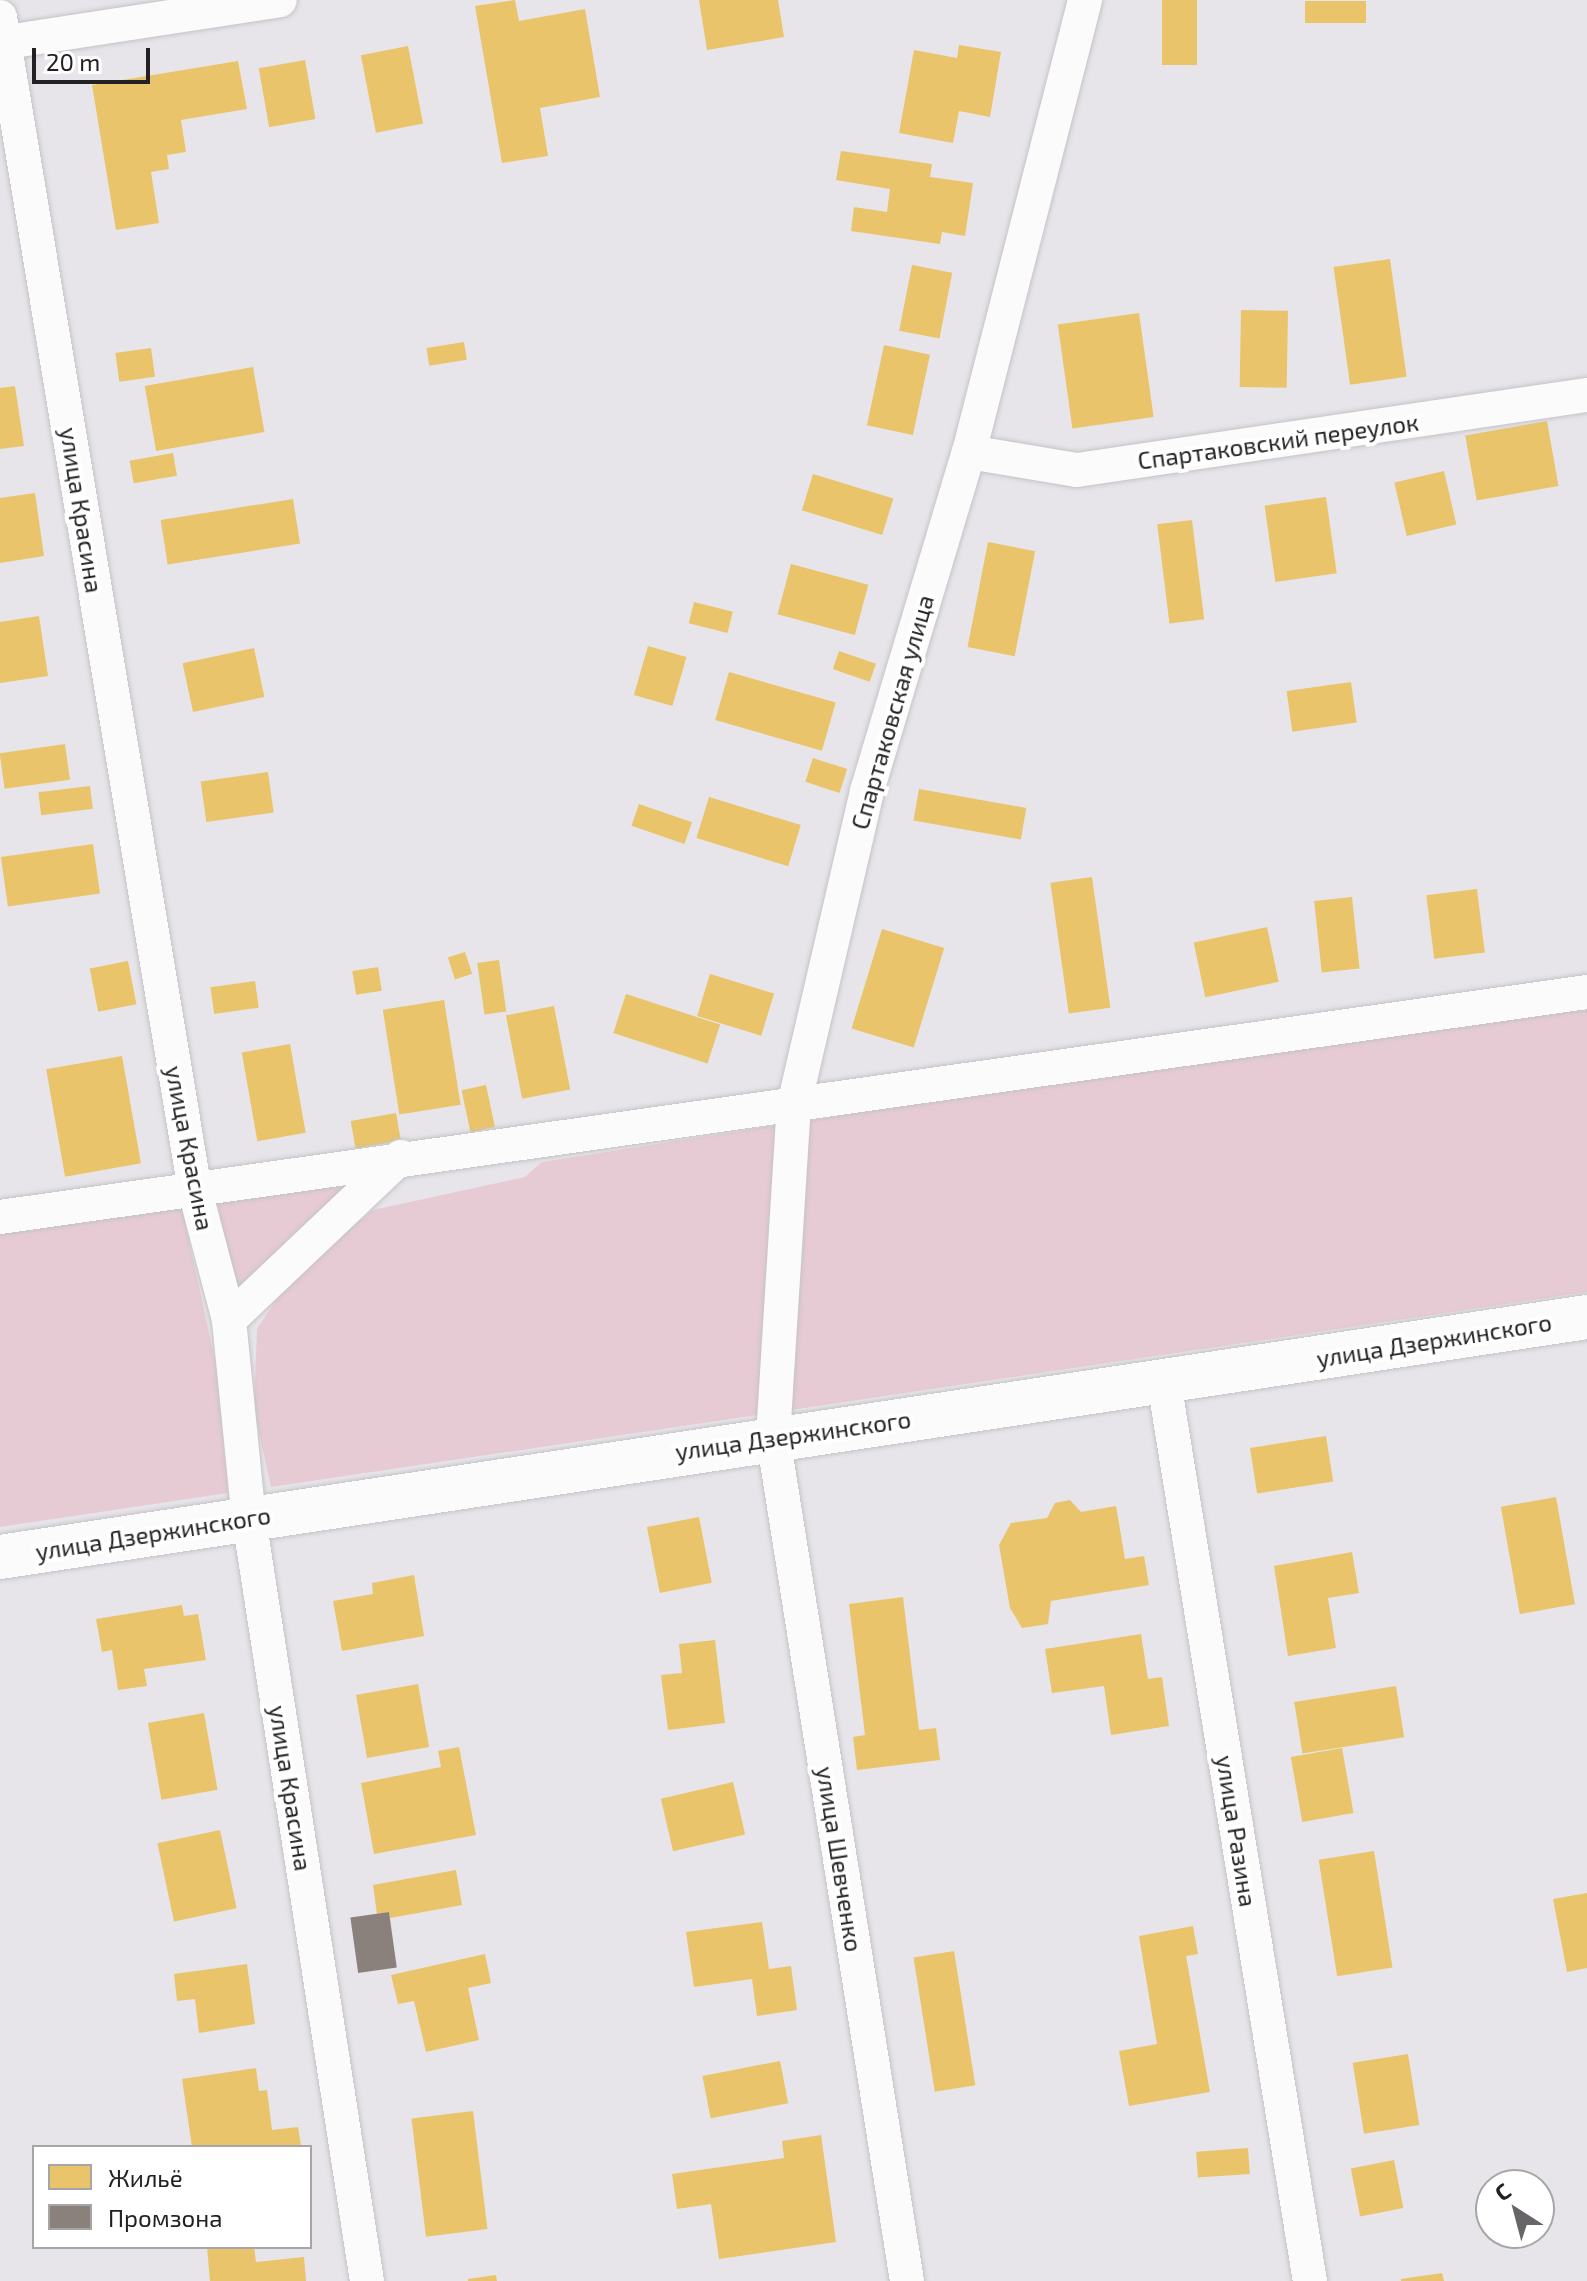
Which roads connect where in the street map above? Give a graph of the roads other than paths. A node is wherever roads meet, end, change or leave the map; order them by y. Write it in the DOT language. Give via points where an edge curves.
graph roads {
  1 [pos="280,0"];
  2 [pos="1085,0"];
  3 [pos="1,35"];
  4 [pos="1587,395"];
  5 [pos="969,452"];
  6 [pos="1587,992"];
  7 [pos="794,1105"];
  8 [pos="401,1157"];
  9 [pos="195,1191"];
  10 [pos="0,1217"];
  11 [pos="1587,1317"];
  12 [pos="229,1320"];
  13 [pos="1164,1382"];
  14 [pos="773,1437"];
  15 [pos="249,1519"];
  16 [pos="0,1557"];
  17 [pos="367,2281"];
  18 [pos="907,2281"];
  19 [pos="1310,2281"];
  1 -- 3 [label="street"];
  2 -- 5 [label="street, Спартаковская улица"];
  3 -- 9 [label="street, улица Красина"];
  4 -- 5 [label="street, Спартаковский переулок" via="1077,470"];
  5 -- 7 [label="street, Спартаковская улица" via="867,791"];
  6 -- 7 [label="street"];
  7 -- 8 [label="street"];
  7 -- 14 [label="street, Спартаковская улица"];
  8 -- 9 [label="street"];
  8 -- 12 [label="street"];
  9 -- 10 [label="street"];
  9 -- 12 [label="street, улица Красина"];
  11 -- 13 [label="street, улица Дзержинского"];
  12 -- 15 [label="street, улица Красина"];
  13 -- 14 [label="street, улица Дзержинского"];
  13 -- 19 [label="street, улица Разина"];
  14 -- 15 [label="street, улица Дзержинского"];
  14 -- 18 [label="street, улица Шевченко"];
  15 -- 16 [label="street, улица Дзержинского"];
  15 -- 17 [label="street, улица Красина"];
}
